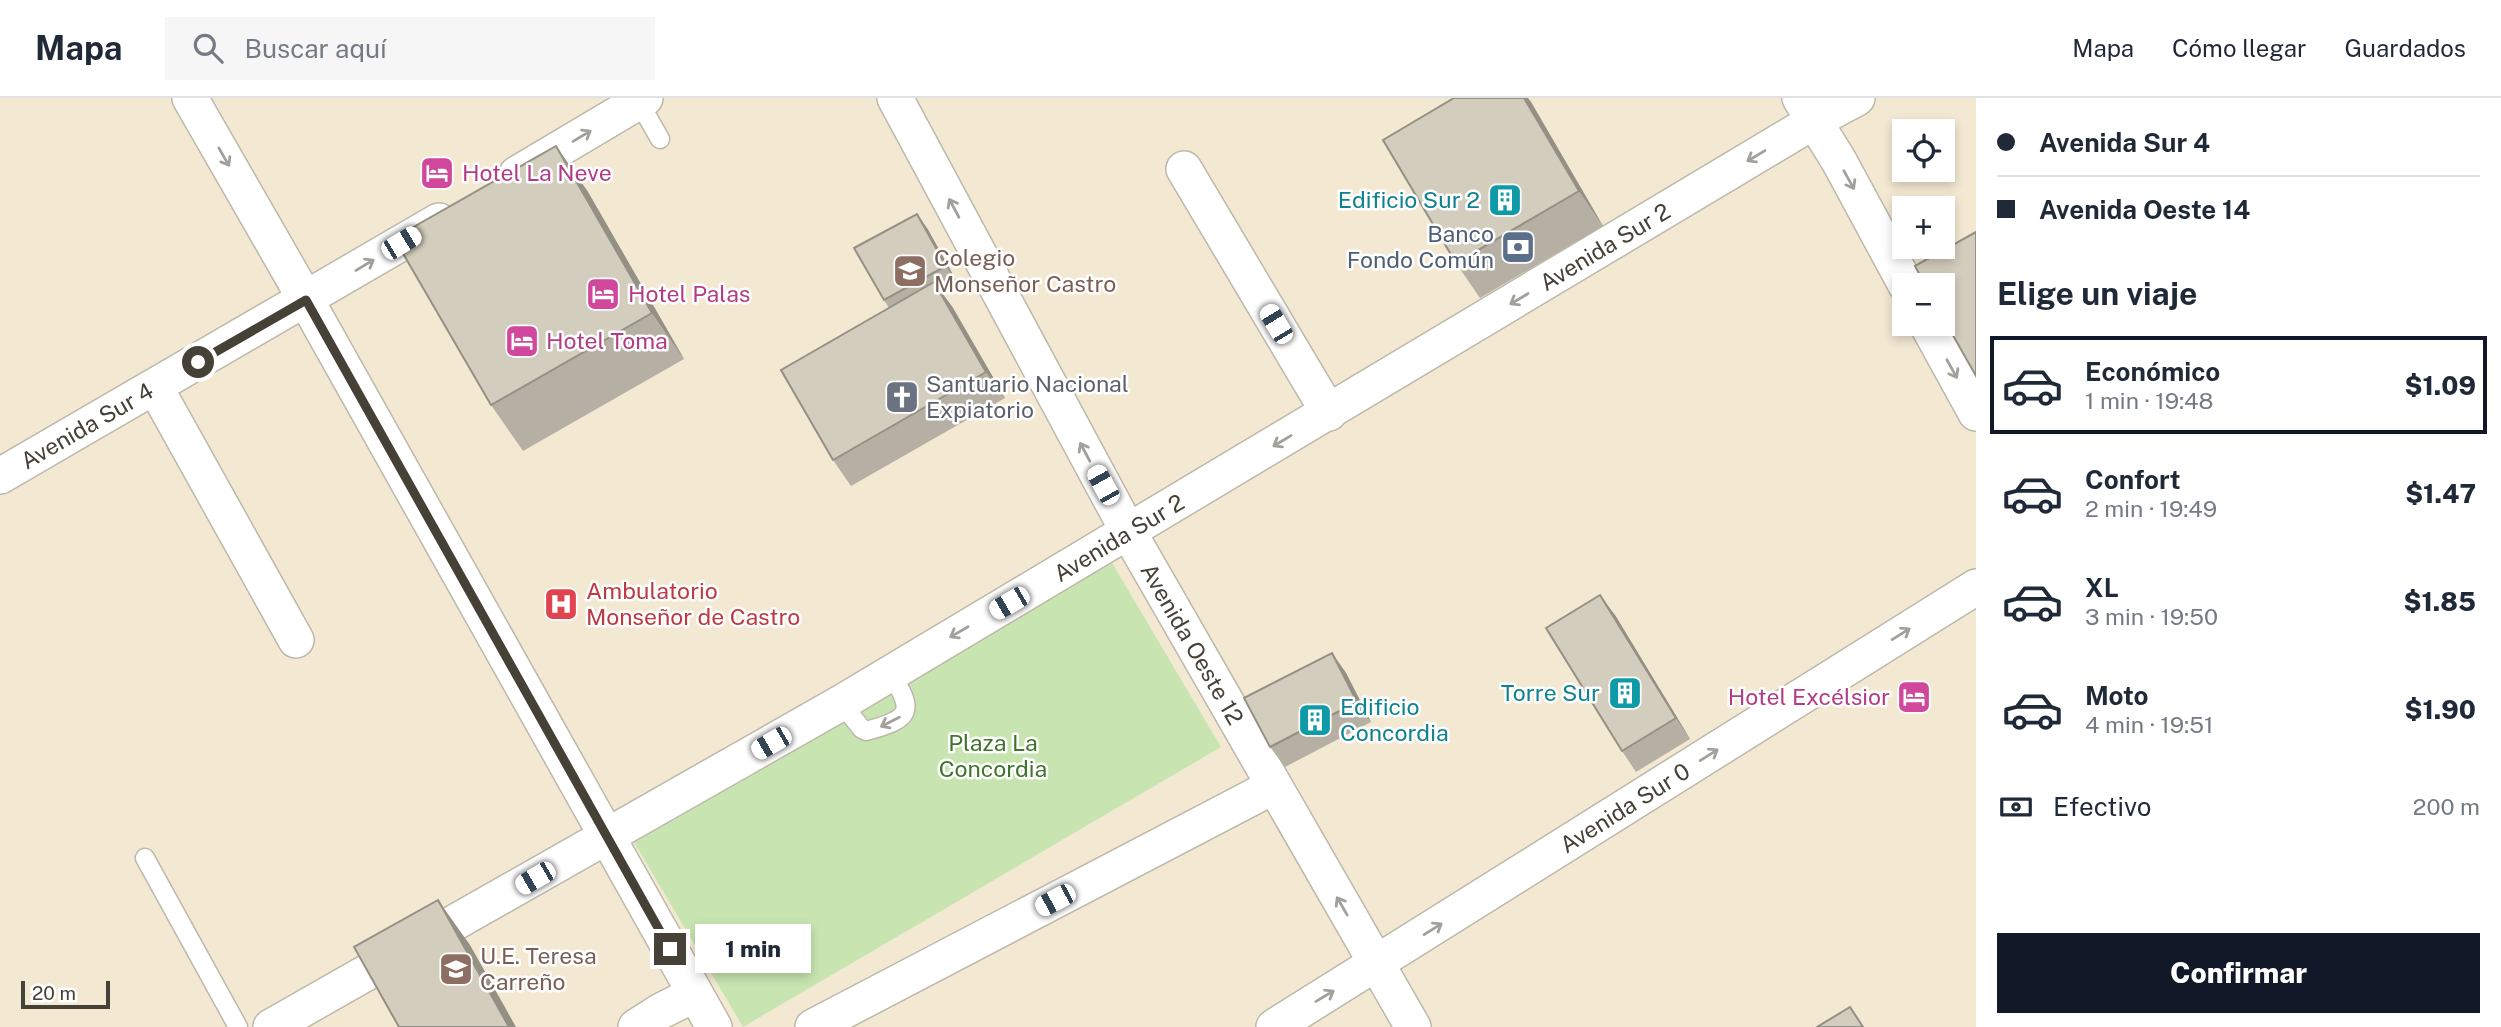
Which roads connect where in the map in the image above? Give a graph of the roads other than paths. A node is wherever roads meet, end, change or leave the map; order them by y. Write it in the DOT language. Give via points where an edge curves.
graph roads {
  1 [pos="190,98"];
  2 [pos="895,98"];
  3 [pos="1857,98"];
  4 [pos="642,100"];
  5 [pos="1807,109"];
  6 [pos="660,139"];
  7 [pos="1184,169"];
  8 [pos="1900,273"];
  9 [pos="306,300"];
  10 [pos="1934,336"];
  11 [pos="155,387"];
  12 [pos="1329,412"];
  13 [pos="1976,413"];
  14 [pos="0,476"];
  15 [pos="1129,533"];
  16 [pos="1976,587"];
  17 [pos="296,640"];
  18 [pos="1274,786"];
  19 [pos="606,838"];
  20 [pos="145,858"];
  21 [pos="1376,965"];
  22 [pos="695,993"];
  23 [pos="238,1027"];
  24 [pos="271,1027"];
  25 [pos="636,1027"];
  26 [pos="715,1027"];
  27 [pos="813,1027"];
  28 [pos="1273,1027"];
  29 [pos="1413,1027"];
  1 -- 9 [label="street, one-way"];
  15 -- 2 [label="street, Avenida Oeste 12, one-way"];
  3 -- 5 [label="street, Avenida Sur 2"];
  4 -- 6 [label="lane"];
  9 -- 4 [label="street, Avenida Sur 4, one-way"];
  5 -- 8 [label="street, one-way"];
  5 -- 12 [label="street, Avenida Sur 2, one-way"];
  7 -- 12 [label="street"];
  9 -- 11 [label="street, Avenida Sur 4"];
  9 -- 19 [label="street"];
  10 -- 13 [label="street, one-way"];
  11 -- 14 [label="street, Avenida Sur 4"];
  11 -- 17 [label="street"];
  12 -- 15 [label="street, Avenida Sur 2, one-way"];
  15 -- 18 [label="street, Avenida Oeste 12"];
  15 -- 19 [label="street, Avenida Sur 2, one-way"];
  21 -- 16 [label="street, Avenida Sur 0, one-way"];
  21 -- 18 [label="street, Avenida Oeste 12, one-way"];
  18 -- 27 [label="street"];
  19 -- 22 [label="street"];
  19 -- 24 [label="street, Avenida Sur 2"];
  20 -- 23 [label="lane"];
  28 -- 21 [label="street, Avenida Sur 0, one-way"];
  21 -- 29 [label="street, Avenida Oeste 12"];
  22 -- 25 [label="street"];
  22 -- 26 [label="street"];
}
